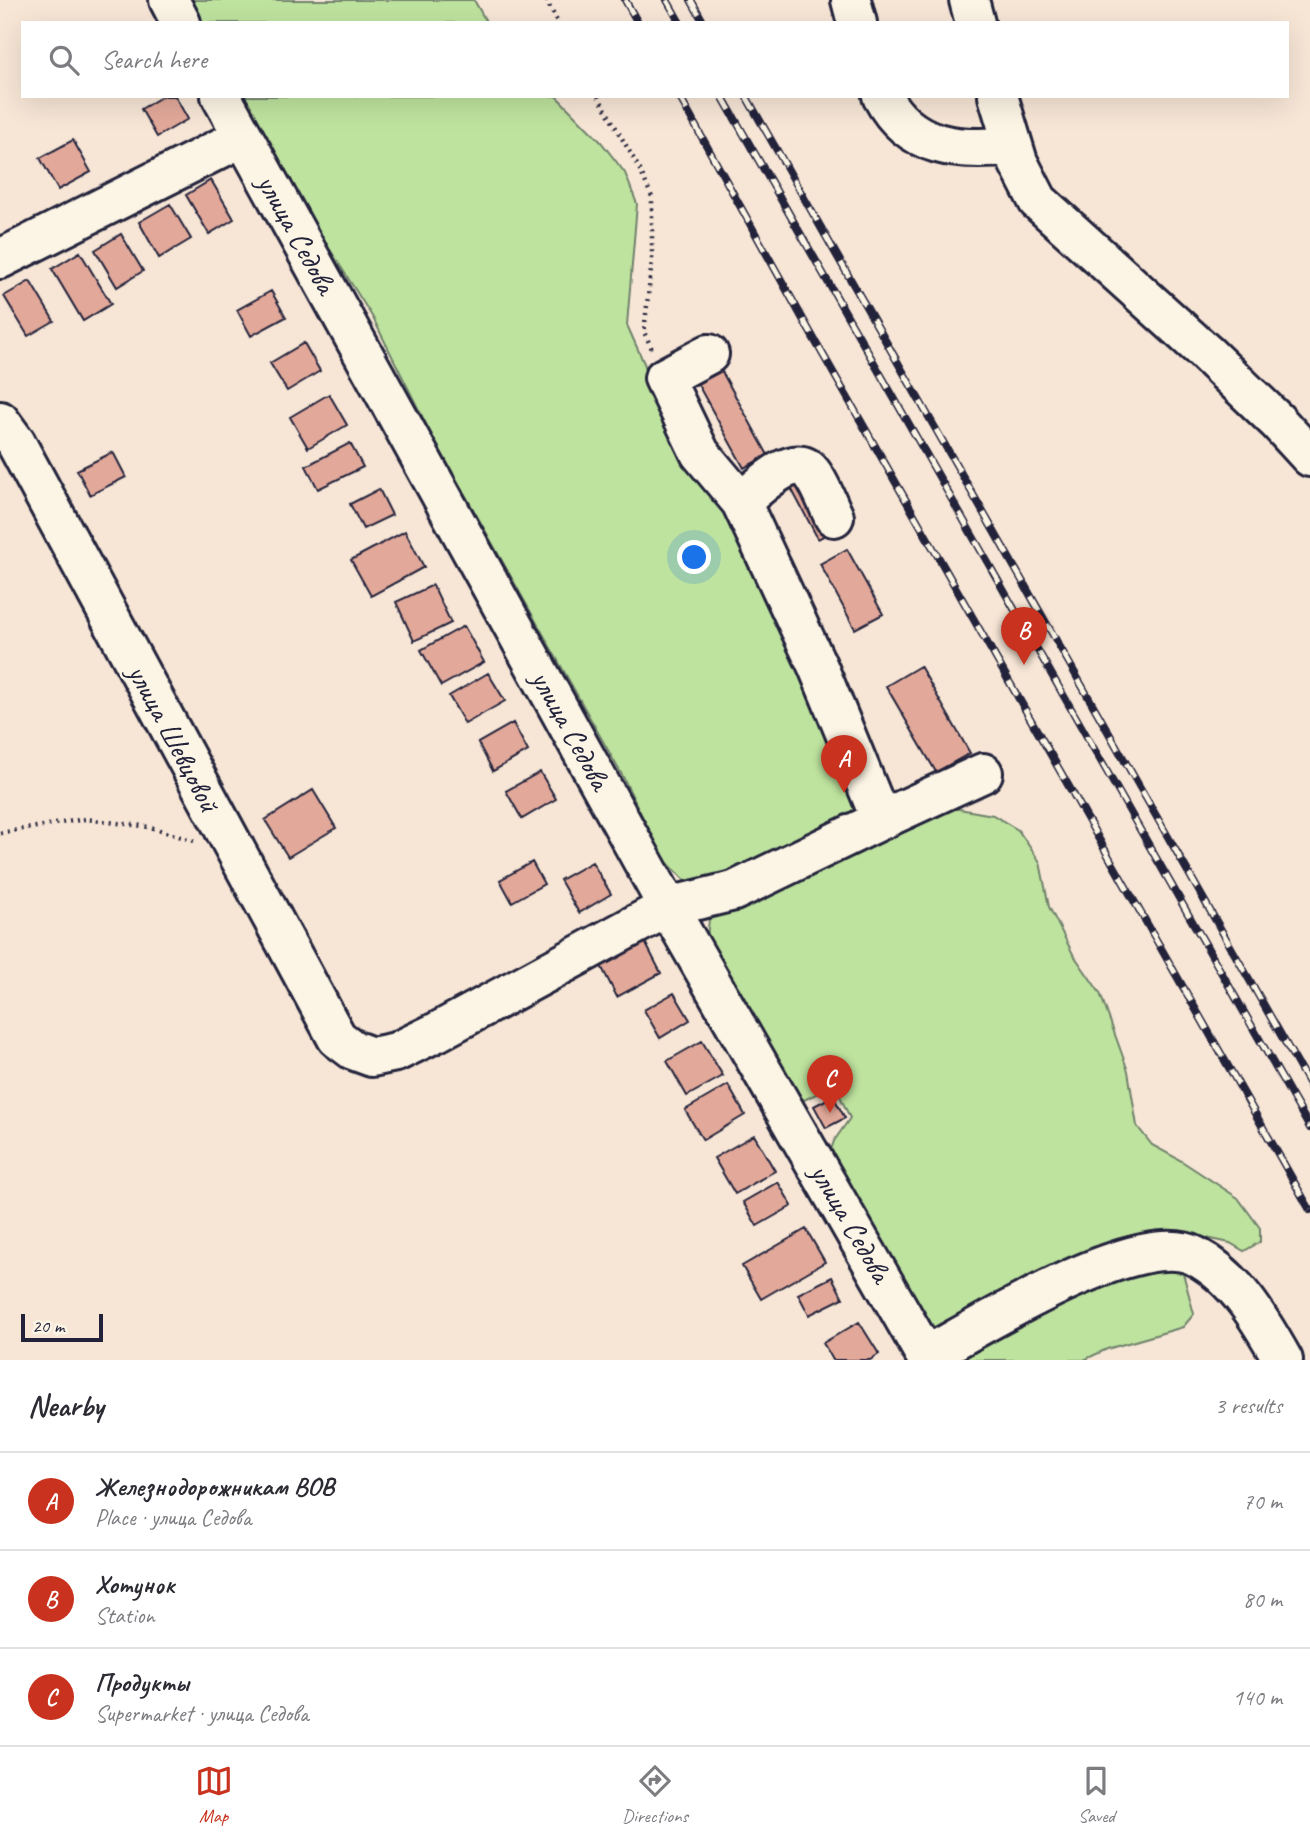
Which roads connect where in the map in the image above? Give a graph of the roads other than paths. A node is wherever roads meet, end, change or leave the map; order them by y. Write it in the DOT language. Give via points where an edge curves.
graph roads {
  1 [pos="169,0"];
  2 [pos="851,0"];
  3 [pos="969,0"];
  4 [pos="180,21"];
  5 [pos="856,21"];
  6 [pos="974,21"];
  7 [pos="222,98"];
  8 [pos="883,98"];
  9 [pos="999,98"];
  10 [pos="243,136"];
  11 [pos="1013,146"];
  12 [pos="0,258"];
  13 [pos="709,354"];
  14 [pos="0,421"];
  15 [pos="1310,457"];
  16 [pos="741,502"];
  17 [pos="834,517"];
  18 [pos="983,773"];
  19 [pos="881,820"];
  20 [pos="668,907"];
  21 [pos="927,1358"];
  22 [pos="1283,1360"];
  1 -- 4 [label="street"];
  2 -- 5 [label="street"];
  3 -- 6 [label="street"];
  7 -- 10 [label="street, улица Седова"];
  8 -- 11 [label="street" via="891,114 914,134 948,146 981,150"];
  9 -- 11 [label="street"];
  10 -- 12 [label="street"];
  10 -- 20 [label="street, улица Седова"];
  11 -- 15 [label="street" via="1038,201 1205,352"];
  13 -- 16 [label="street" via="664,378 700,453"];
  14 -- 20 [label="street, улица Шевцовой" via="16,443 309,988 337,1038 352,1050 372,1057 396,1052"];
  16 -- 17 [label="street" via="776,474 799,464 810,470"];
  16 -- 19 [label="street" via="818,667"];
  18 -- 19 [label="street"];
  19 -- 20 [label="street" via="734,891"];
  20 -- 21 [label="street, улица Седова"];
  21 -- 22 [label="street" via="1087,1272 1134,1255 1167,1250 1194,1255 1228,1281 1259,1319"];
}
